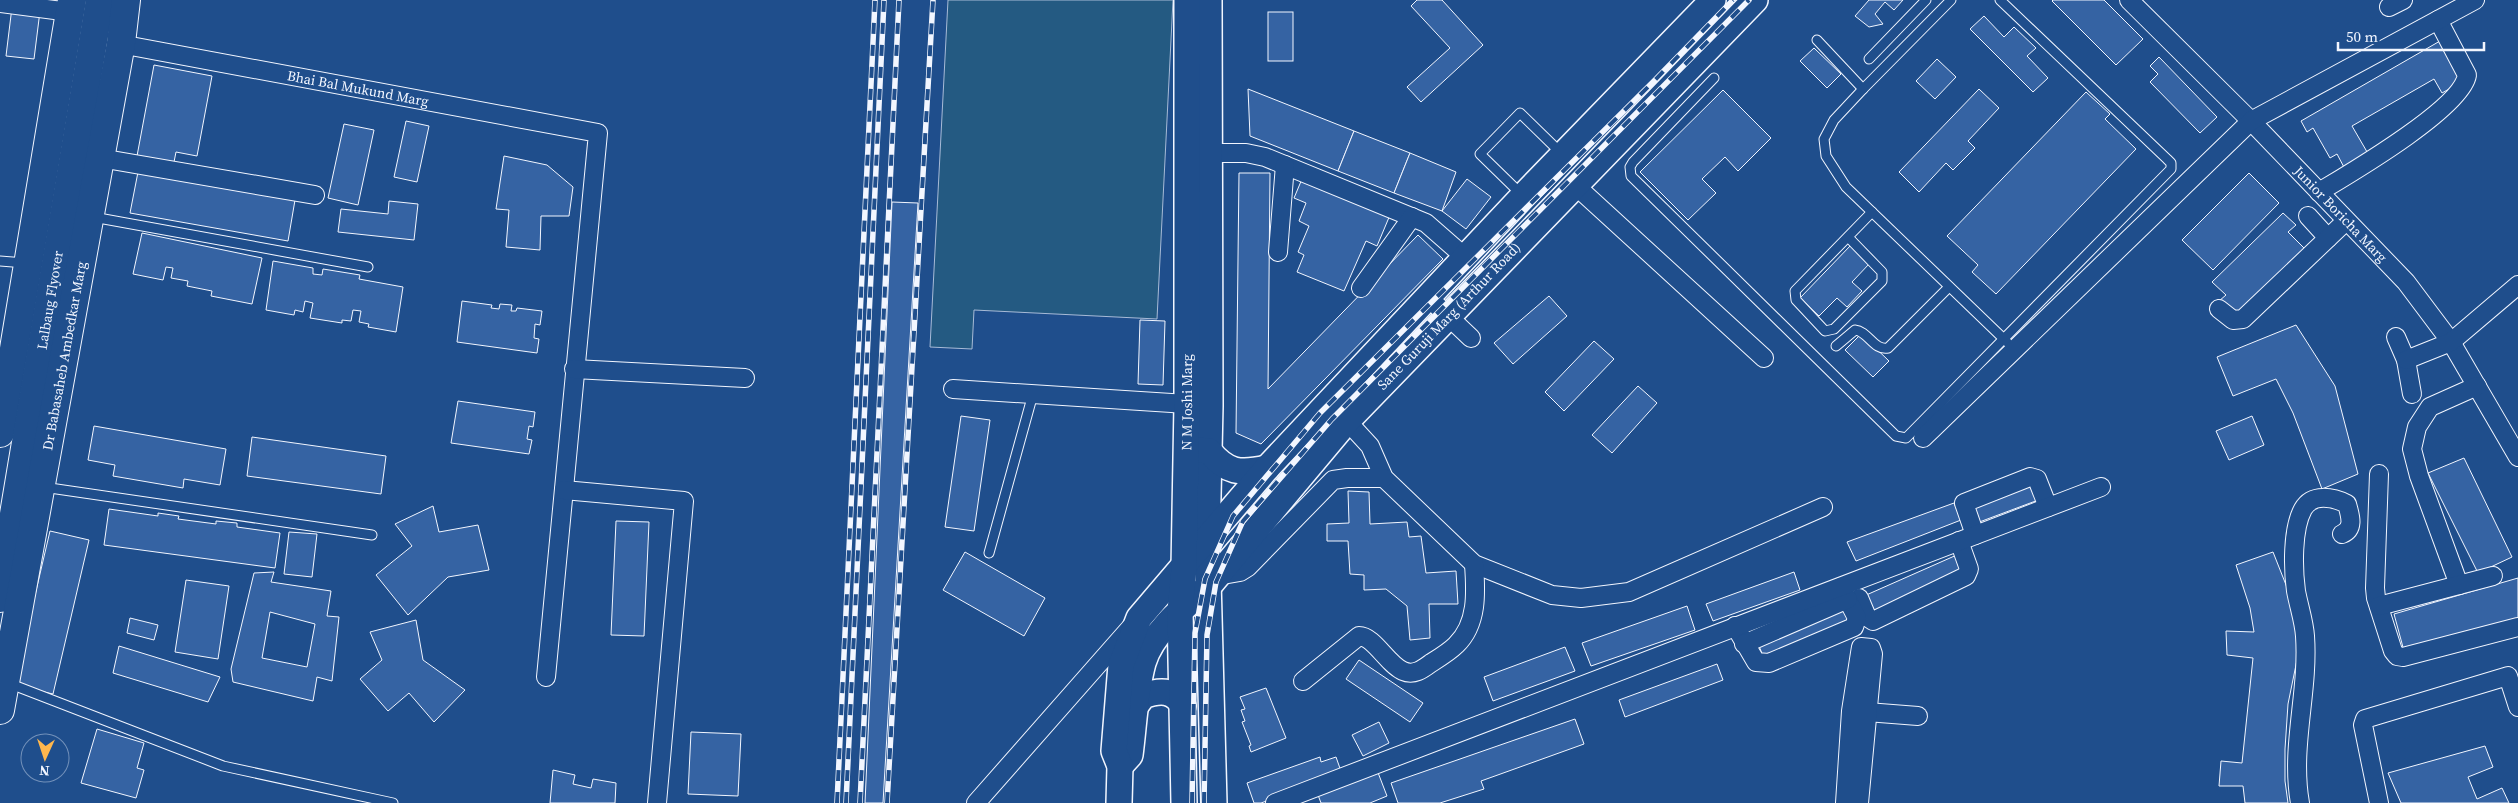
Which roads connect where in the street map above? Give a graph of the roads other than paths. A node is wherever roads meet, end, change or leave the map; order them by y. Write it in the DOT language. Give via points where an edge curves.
graph roads {
  1 [pos="100,0"];
  2 [pos="126,0"];
  3 [pos="1714,0"];
  4 [pos="1755,0"];
  5 [pos="1926,0"];
  6 [pos="1951,0"];
  7 [pos="2000,0"];
  8 [pos="2129,0"];
  9 [pos="2475,0"];
  10 [pos="0,3"];
  11 [pos="77,4"];
  12 [pos="1198,5"];
  13 [pos="1737,19"];
  14 [pos="2438,20"];
  15 [pos="1817,40"];
  16 [pos="120,44"];
  17 [pos="1869,59"];
  18 [pos="1714,78"];
  19 [pos="1863,89"];
  20 [pos="2251,121"];
  21 [pos="1568,150"];
  22 [pos="1198,153"];
  23 [pos="100,158"];
  24 [pos="1285,165"];
  25 [pos="1594,167"];
  26 [pos="1576,186"];
  27 [pos="2319,192"];
  28 [pos="315,195"];
  29 [pos="1523,196"];
  30 [pos="1872,212"];
  31 [pos="2308,216"];
  32 [pos="89,217"];
  33 [pos="1412,217"];
  34 [pos="2346,221"];
  35 [pos="1848,237"];
  36 [pos="2328,238"];
  37 [pos="1278,252"];
  38 [pos="1466,258"];
  39 [pos="0,261"];
  40 [pos="28,264"];
  41 [pos="368,267"];
  42 [pos="2518,284"];
  43 [pos="1949,286"];
  44 [pos="1361,288"];
  45 [pos="1429,298"];
  46 [pos="2219,309"];
  47 [pos="1448,316"];
  48 [pos="2396,336"];
  49 [pos="1471,338"];
  50 [pos="1390,340"];
  51 [pos="2451,342"];
  52 [pos="2009,344"];
  53 [pos="1836,346"];
  54 [pos="1408,357"];
  55 [pos="1764,358"];
  56 [pos="2406,360"];
  57 [pos="574,369"];
  58 [pos="745,378"];
  59 [pos="2477,386"];
  60 [pos="953,389"];
  61 [pos="1033,394"];
  62 [pos="2412,394"];
  63 [pos="1187,404"];
  64 [pos="1347,421"];
  65 [pos="0,433"];
  66 [pos="1923,438"];
  67 [pos="1197,450"];
  68 [pos="2518,454"];
  69 [pos="1268,468"];
  70 [pos="2379,474"];
  71 [pos="1384,478"];
  72 [pos="40,486"];
  73 [pos="2100,487"];
  74 [pos="564,490"];
  75 [pos="1823,507"];
  76 [pos="2048,507"];
  77 [pos="0,532"];
  78 [pos="2342,534"];
  79 [pos="372,535"];
  80 [pos="1967,538"];
  81 [pos="1206,542"];
  82 [pos="989,553"];
  83 [pos="1474,564"];
  84 [pos="1184,568"];
  85 [pos="2493,576"];
  86 [pos="1212,581"];
  87 [pos="2459,585"];
  88 [pos="1847,589"];
  89 [pos="0,598"];
  90 [pos="2379,606"];
  91 [pos="1180,611"];
  92 [pos="1139,618"];
  93 [pos="1735,626"];
  94 [pos="2518,627"];
  95 [pos="1744,644"];
  96 [pos="2513,675"];
  97 [pos="546,677"];
  98 [pos="1303,681"];
  99 [pos="4,682"];
  100 [pos="1137,704"];
  101 [pos="1183,706"];
  102 [pos="2518,707"];
  103 [pos="0,710"];
  104 [pos="1918,720"];
  105 [pos="1120,771"];
  106 [pos="1852,801"];
  107 [pos="393,803"];
  108 [pos="657,803"];
  109 [pos="976,803"];
  110 [pos="1119,803"];
  111 [pos="1184,803"];
  112 [pos="1214,803"];
  113 [pos="1275,803"];
  114 [pos="2300,803"];
  115 [pos="2379,803"];
  1 -- 89 [label="highway, Lalbaug Flyover"];
  2 -- 16 [label="highway, Dr Babasaheb Ambedkar Marg"];
  3 -- 13 [label="main road"];
  3 -- 21 [label="main road, Sane Guruji Marg (Arthur Road)"];
  4 -- 13 [label="main road, Sane Guruji Marg (Arthur Road)"];
  5 -- 17 [label="lane"];
  6 -- 19 [label="lane"];
  7 -- 52 [label="lane" via="2171,166 2168,174"];
  8 -- 20 [label="street, Junior Boricha Marg"];
  9 -- 14 [label="street"];
  10 -- 11 [label="street"];
  11 -- 40 [label="highway"];
  11 -- 77 [label="highway, Lalbaug Flyover"];
  12 -- 22 [label="main road, N M Joshi Marg"];
  13 -- 25 [label="main road, Sane Guruji Marg (Arthur Road)"];
  14 -- 20 [label="street"];
  14 -- 27 [label="street" via="2467,75 2466,82 2457,94 2393,148"];
  15 -- 19 [label="lane"];
  16 -- 23 [label="highway, Dr Babasaheb Ambedkar Marg"];
  16 -- 57 [label="street, Bhai Bal Mukund Marg" via="598,133"];
  18 -- 52 [label="lane" via="1633,162 1631,176 1896,436 1910,436"];
  19 -- 30 [label="lane" via="1834,120 1824,139 1826,156 1846,187"];
  20 -- 27 [label="street, Junior Boricha Marg"];
  20 -- 52 [label="street"];
  21 -- 25 [label="main road"];
  21 -- 29 [label="main road, Sane Guruji Marg (Arthur Road)"];
  21 -- 29 [label="lane" via="1520,113 1480,154"];
  22 -- 24 [label="street" via="1246,153"];
  22 -- 63 [label="main road, N M Joshi Marg"];
  22 -- 67 [label="main road, N M Joshi Marg"];
  23 -- 28 [label="street"];
  23 -- 32 [label="highway, Dr Babasaheb Ambedkar Marg"];
  24 -- 33 [label="street"];
  24 -- 37 [label="street"];
  25 -- 26 [label="main road, Sane Guruji Marg (Arthur Road)"];
  26 -- 47 [label="main road, Sane Guruji Marg (Arthur Road)"];
  26 -- 55 [label="street"];
  27 -- 34 [label="street, Junior Boricha Marg"];
  29 -- 38 [label="main road, Sane Guruji Marg (Arthur Road)"];
  30 -- 35 [label="lane"];
  30 -- 43 [label="lane"];
  31 -- 36 [label="street"];
  32 -- 41 [label="lane"];
  32 -- 72 [label="highway, Dr Babasaheb Ambedkar Marg"];
  33 -- 38 [label="street" via="1426,223"];
  33 -- 44 [label="street"];
  34 -- 36 [label="street"];
  34 -- 51 [label="street, Junior Boricha Marg" via="2406,282"];
  35 -- 35 [label="lane" via="1882,272 1882,281 1834,329 1825,331 1796,300 1795,291"];
  36 -- 46 [label="street" via="2243,319 2233,320"];
  38 -- 45 [label="main road, Sane Guruji Marg (Arthur Road)"];
  39 -- 40 [label="lane"];
  40 -- 65 [label="highway"];
  42 -- 51 [label="street"];
  43 -- 52 [label="lane"];
  43 -- 53 [label="lane" via="1888,348 1880,348 1860,330 1855,330"];
  45 -- 47 [label="street"];
  45 -- 50 [label="main road, Sane Guruji Marg (Arthur Road)"];
  47 -- 49 [label="street"];
  47 -- 54 [label="main road, Sane Guruji Marg (Arthur Road)"];
  48 -- 56 [label="street"];
  50 -- 54 [label="main road"];
  50 -- 69 [label="main road, Sane Guruji Marg (Arthur Road)"];
  51 -- 56 [label="street"];
  51 -- 59 [label="street, Junior Boricha Marg"];
  52 -- 66 [label="street"];
  54 -- 64 [label="main road, Sane Guruji Marg (Arthur Road)"];
  56 -- 62 [label="street"];
  57 -- 58 [label="street"];
  57 -- 74 [label="street"];
  59 -- 68 [label="street, Junior Boricha Marg"];
  59 -- 87 [label="street" via="2430,407 2417,427 2412,449 2418,476"];
  60 -- 61 [label="street"];
  61 -- 63 [label="street"];
  61 -- 82 [label="lane"];
  63 -- 67 [label="main road, N M Joshi Marg"];
  64 -- 71 [label="street" via="1370,446"];
  64 -- 86 [label="main road, Sane Guruji Marg (Arthur Road)"];
  67 -- 69 [label="main road" via="1229,469 1251,472"];
  67 -- 81 [label="main road, N M Joshi Marg"];
  67 -- 84 [label="main road, N M Joshi Marg"];
  69 -- 81 [label="main road, Sane Guruji Marg (Arthur Road)"];
  70 -- 90 [label="street" via="2375,588"];
  71 -- 83 [label="street"];
  71 -- 86 [label="street" via="1333,480 1248,567"];
  72 -- 79 [label="lane"];
  72 -- 99 [label="highway, Dr Babasaheb Ambedkar Marg"];
  73 -- 76 [label="street"];
  74 -- 97 [label="street"];
  74 -- 108 [label="street" via="684,501"];
  75 -- 83 [label="street" via="1629,592 1581,598 1552,595"];
  76 -- 80 [label="street"];
  76 -- 80 [label="street" via="2037,479 2030,476 1964,503"];
  78 -- 114 [label="street" via="2350,527 2347,504 2334,497 2317,498 2303,507 2295,529 2296,591 2303,620 2306,662 2296,758"];
  80 -- 88 [label="street"];
  80 -- 88 [label="street" via="1968,575 1878,620 1869,619"];
  81 -- 84 [label="main road, Sane Guruji Marg (Arthur Road)"];
  81 -- 86 [label="main road, N M Joshi Marg"];
  83 -- 98 [label="street" via="1476,594 1472,617 1463,636 1456,646 1419,672 1405,672 1393,665 1368,638 1359,636"];
  84 -- 91 [label="main road, N M Joshi Marg"];
  84 -- 92 [label="main road, Sane Guruji Marg (Arthur Road)"];
  85 -- 87 [label="street"];
  86 -- 91 [label="main road, Sane Guruji Marg (Arthur Road)"];
  86 -- 112 [label="main road, N M Joshi Marg"];
  87 -- 90 [label="street"];
  88 -- 93 [label="street"];
  88 -- 95 [label="street"];
  88 -- 95 [label="street" via="1857,618 1854,627 1764,664 1756,662"];
  90 -- 94 [label="street" via="2397,656 2404,657"];
  91 -- 100 [label="main road, Sane Guruji Marg (Arthur Road)" via="1154,640 1144,662"];
  91 -- 101 [label="main road, N M Joshi Marg"];
  92 -- 105 [label="main road" via="1121,665 1114,751"];
  92 -- 109 [label="street"];
  93 -- 95 [label="street"];
  93 -- 113 [label="street"];
  96 -- 102 [label="street"];
  96 -- 115 [label="street" via="2365,720 2363,724"];
  99 -- 103 [label="highway, Dr Babasaheb Ambedkar Marg"];
  99 -- 107 [label="lane" via="223,766"];
  100 -- 101 [label="main road" via="1143,696 1164,691 1179,698"];
  100 -- 105 [label="main road, Sane Guruji Marg (Arthur Road)" via="1130,755"];
  101 -- 111 [label="main road, N M Joshi Marg"];
  104 -- 106 [label="street" via="1858,716"];
  105 -- 110 [label="main road"];
}
